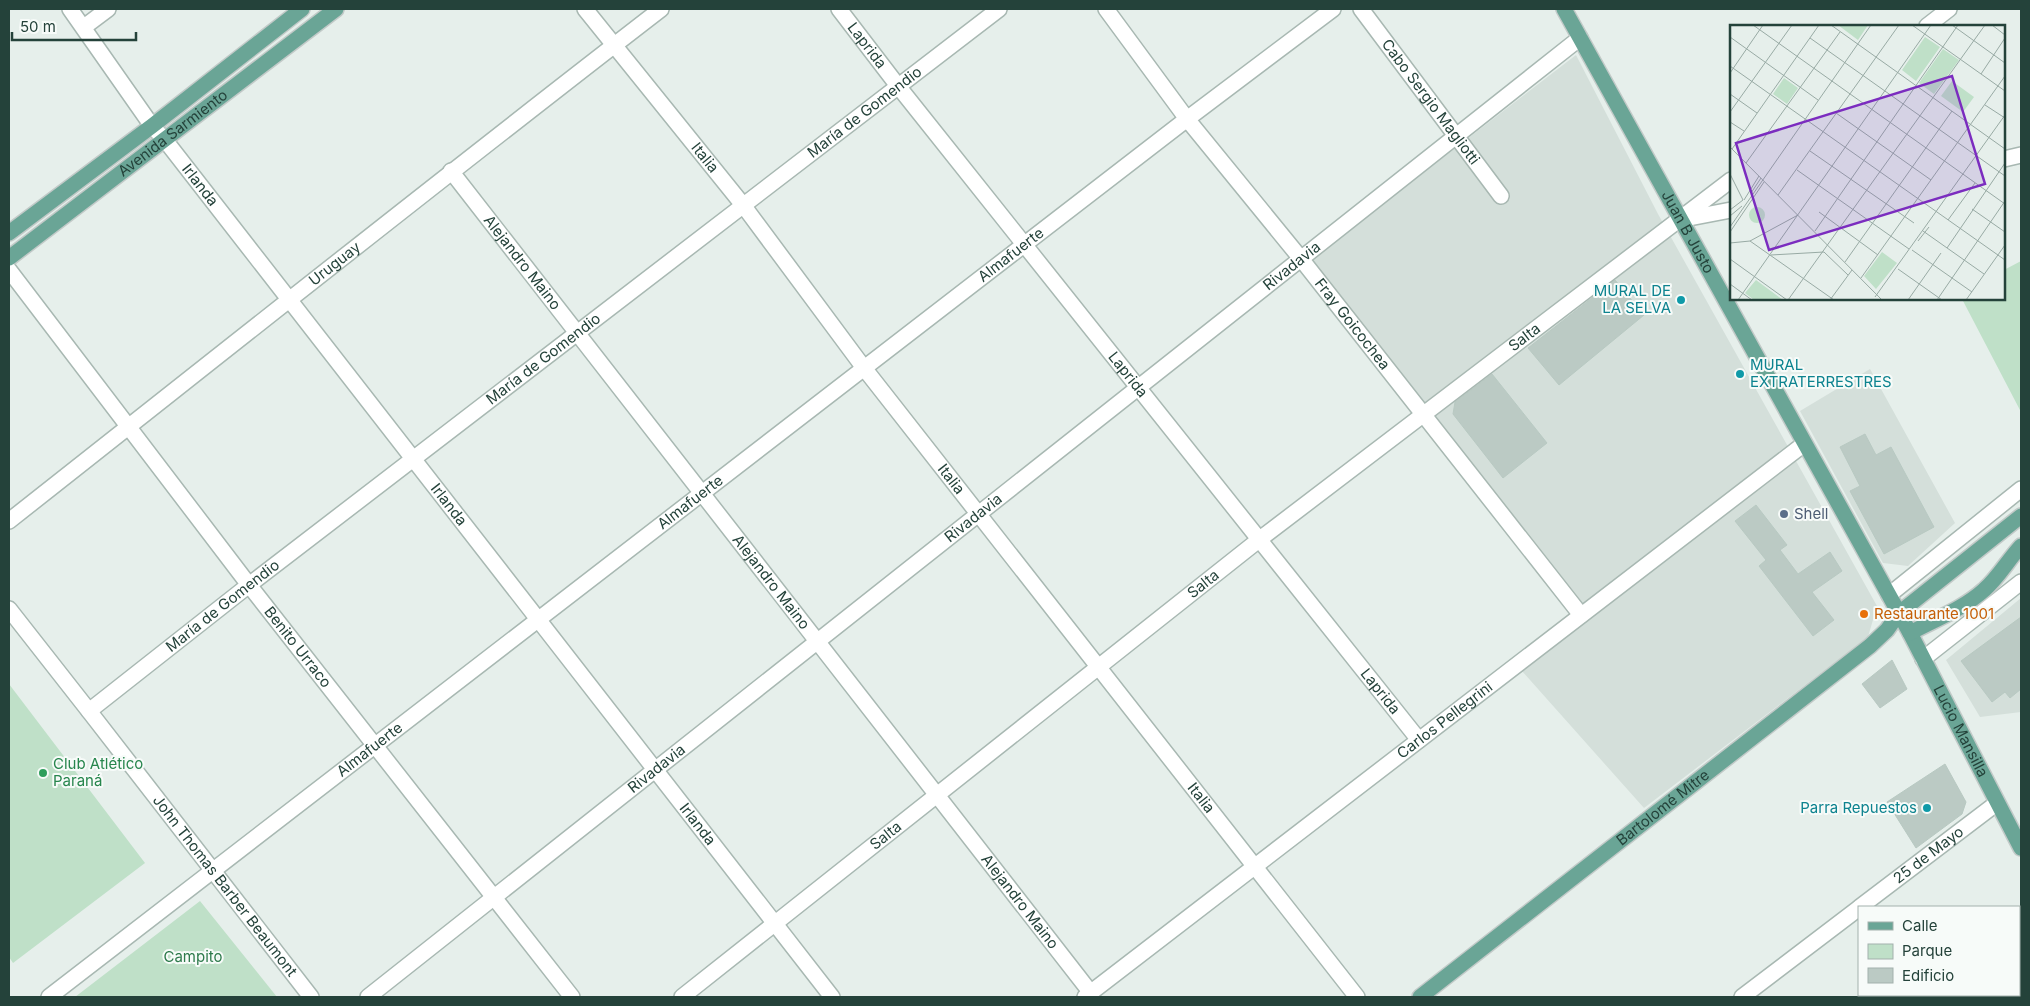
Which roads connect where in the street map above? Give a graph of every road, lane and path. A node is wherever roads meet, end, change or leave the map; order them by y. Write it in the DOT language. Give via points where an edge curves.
graph roads {
  1 [pos="70,9"];
  2 [pos="108,9"];
  3 [pos="302,9"];
  4 [pos="336,9"];
  5 [pos="585,9"];
  6 [pos="661,9"];
  7 [pos="839,9"];
  8 [pos="999,9"];
  9 [pos="1106,9"];
  10 [pos="1333,9"];
  11 [pos="1361,9"];
  12 [pos="1564,9"];
  13 [pos="1949,9"];
  14 [pos="1927,25"];
  15 [pos="84,27"];
  16 [pos="1580,38"];
  17 [pos="613,46"];
  18 [pos="898,86"];
  19 [pos="1187,119"];
  20 [pos="152,126"];
  21 [pos="1456,136"];
  22 [pos="165,140"];
  23 [pos="2021,156"];
  24 [pos="2005,159"];
  25 [pos="451,171"];
  26 [pos="1730,181"];
  27 [pos="1501,196"];
  28 [pos="743,205"];
  29 [pos="1730,210"];
  30 [pos="1680,220"];
  31 [pos="9,233"];
  32 [pos="1024,244"];
  33 [pos="9,258"];
  34 [pos="1302,260"];
  35 [pos="9,270"];
  36 [pos="290,300"];
  37 [pos="577,333"];
  38 [pos="864,368"];
  39 [pos="1138,387"];
  40 [pos="1424,415"];
  41 [pos="128,427"];
  42 [pos="1804,444"];
  43 [pos="412,460"];
  44 [pos="2021,489"];
  45 [pos="702,494"];
  46 [pos="978,514"];
  47 [pos="2021,516"];
  48 [pos="9,521"];
  49 [pos="1260,539"];
  50 [pos="2021,546"];
  51 [pos="2021,582"];
  52 [pos="249,585"];
  53 [pos="1889,595"];
  54 [pos="9,610"];
  55 [pos="1899,613"];
  56 [pos="1581,615"];
  57 [pos="538,620"];
  58 [pos="1910,632"];
  59 [pos="817,641"];
  60 [pos="1924,659"];
  61 [pos="1099,667"];
  62 [pos="90,711"];
  63 [pos="1420,740"];
  64 [pos="376,745"];
  65 [pos="654,770"];
  66 [pos="937,795"];
  67 [pos="1997,803"];
  68 [pos="2020,845"];
  69 [pos="1255,865"];
  70 [pos="213,871"];
  71 [pos="494,896"];
  72 [pos="1862,906"];
  73 [pos="1858,909"];
  74 [pos="774,924"];
  75 [pos="1088,995"];
  76 [pos="49,997"];
  77 [pos="311,997"];
  78 [pos="368,997"];
  79 [pos="572,997"];
  80 [pos="682,997"];
  81 [pos="832,997"];
  82 [pos="1357,997"];
  83 [pos="1420,997"];
  84 [pos="1742,997"];
  1 -- 15 [label="street, Irlanda"];
  2 -- 15 [label="street"];
  3 -- 20 [label="main road, Avenida Sarmiento"];
  4 -- 22 [label="main road, Avenida Sarmiento"];
  5 -- 17 [label="street, Italia"];
  6 -- 17 [label="street, Uruguay"];
  7 -- 18 [label="street, Laprida"];
  8 -- 18 [label="street, María de Gomendio"];
  9 -- 19 [label="street, Fray Goicochea"];
  10 -- 19 [label="street, Almafuerte"];
  11 -- 21 [label="street, Cabo Sergio Magliotti"];
  12 -- 16 [label="main road, Juan B Justo"];
  13 -- 14 [label="street"];
  15 -- 20 [label="street, Irlanda"];
  16 -- 21 [label="street, Rivadavia"];
  16 -- 30 [label="main road, Juan B Justo"];
  17 -- 25 [label="street, Uruguay"];
  17 -- 28 [label="street, Italia"];
  18 -- 28 [label="street, María de Gomendio"];
  18 -- 32 [label="street, Laprida"];
  19 -- 32 [label="street, Almafuerte"];
  19 -- 34 [label="street, Fray Goicochea"];
  20 -- 22 [label="street, Irlanda"];
  20 -- 31 [label="main road, Avenida Sarmiento"];
  21 -- 27 [label="street, Cabo Sergio Magliotti"];
  21 -- 34 [label="street, Rivadavia"];
  22 -- 33 [label="main road, Avenida Sarmiento"];
  22 -- 36 [label="street, Irlanda"];
  23 -- 24 [label="street"];
  25 -- 36 [label="street, Uruguay"];
  25 -- 37 [label="street, Alejandro Maino"];
  26 -- 30 [label="street, Salta"];
  28 -- 37 [label="street, María de Gomendio"];
  28 -- 38 [label="street, Italia"];
  29 -- 30 [label="street"];
  30 -- 40 [label="street, Salta"];
  30 -- 42 [label="main road, Juan B Justo"];
  32 -- 38 [label="street, Almafuerte"];
  32 -- 39 [label="street, Laprida"];
  34 -- 39 [label="street, Rivadavia"];
  34 -- 40 [label="street, Fray Goicochea"];
  35 -- 41 [label="street, Benito Urraco"];
  36 -- 41 [label="street, Uruguay"];
  36 -- 43 [label="street, Irlanda"];
  37 -- 43 [label="street, María de Gomendio"];
  37 -- 45 [label="street, Alejandro Maino"];
  38 -- 45 [label="street, Almafuerte"];
  38 -- 46 [label="street, Italia"];
  39 -- 46 [label="street, Rivadavia"];
  39 -- 49 [label="street, Laprida"];
  40 -- 49 [label="street, Salta"];
  40 -- 56 [label="street, Fray Goicochea"];
  41 -- 48 [label="street, Uruguay"];
  41 -- 52 [label="street, Benito Urraco"];
  42 -- 53 [label="main road, Juan B Justo"];
  42 -- 56 [label="street, Carlos Pellegrini"];
  43 -- 52 [label="street, María de Gomendio"];
  43 -- 57 [label="street, Irlanda"];
  44 -- 53 [label="street"];
  45 -- 57 [label="street, Almafuerte"];
  45 -- 59 [label="street, Alejandro Maino"];
  46 -- 59 [label="street, Rivadavia"];
  46 -- 61 [label="street, Italia"];
  47 -- 55 [label="main road, Bartolomé Mitre"];
  49 -- 61 [label="street, Salta"];
  49 -- 63 [label="street, Laprida"];
  50 -- 58 [label="main road" via="1984,591"];
  51 -- 60 [label="street"];
  52 -- 62 [label="street, María de Gomendio"];
  52 -- 64 [label="street, Benito Urraco"];
  53 -- 55 [label="main road, Juan B Justo"];
  54 -- 62 [label="street, John Thomas Barber Beaumont"];
  55 -- 58 [label="main road, Lucio Mansilla"];
  55 -- 83 [label="main road, Bartolomé Mitre" via="1870,646"];
  56 -- 63 [label="street, Carlos Pellegrini"];
  57 -- 64 [label="street, Almafuerte"];
  57 -- 65 [label="street, Irlanda"];
  58 -- 60 [label="main road, Lucio Mansilla"];
  59 -- 65 [label="street, Rivadavia"];
  59 -- 66 [label="street, Alejandro Maino"];
  60 -- 67 [label="main road, Lucio Mansilla"];
  61 -- 66 [label="street, Salta"];
  61 -- 69 [label="street, Italia"];
  62 -- 70 [label="street, John Thomas Barber Beaumont"];
  63 -- 69 [label="street, Carlos Pellegrini"];
  64 -- 70 [label="street, Almafuerte"];
  64 -- 71 [label="street, Benito Urraco"];
  65 -- 71 [label="street, Rivadavia"];
  65 -- 74 [label="street, Irlanda"];
  66 -- 74 [label="street, Salta"];
  66 -- 75 [label="street, Alejandro Maino"];
  67 -- 68 [label="main road, Lucio Mansilla"];
  67 -- 72 [label="street, 25 de Mayo"];
  69 -- 75 [label="street, Carlos Pellegrini"];
  69 -- 82 [label="street, Italia"];
  70 -- 76 [label="street, Almafuerte"];
  70 -- 77 [label="street, John Thomas Barber Beaumont"];
  71 -- 78 [label="street, Rivadavia"];
  71 -- 79 [label="street, Benito Urraco"];
  73 -- 84 [label="street, 25 de Mayo"];
  74 -- 80 [label="street, Salta"];
  74 -- 81 [label="street, Irlanda"];
}
